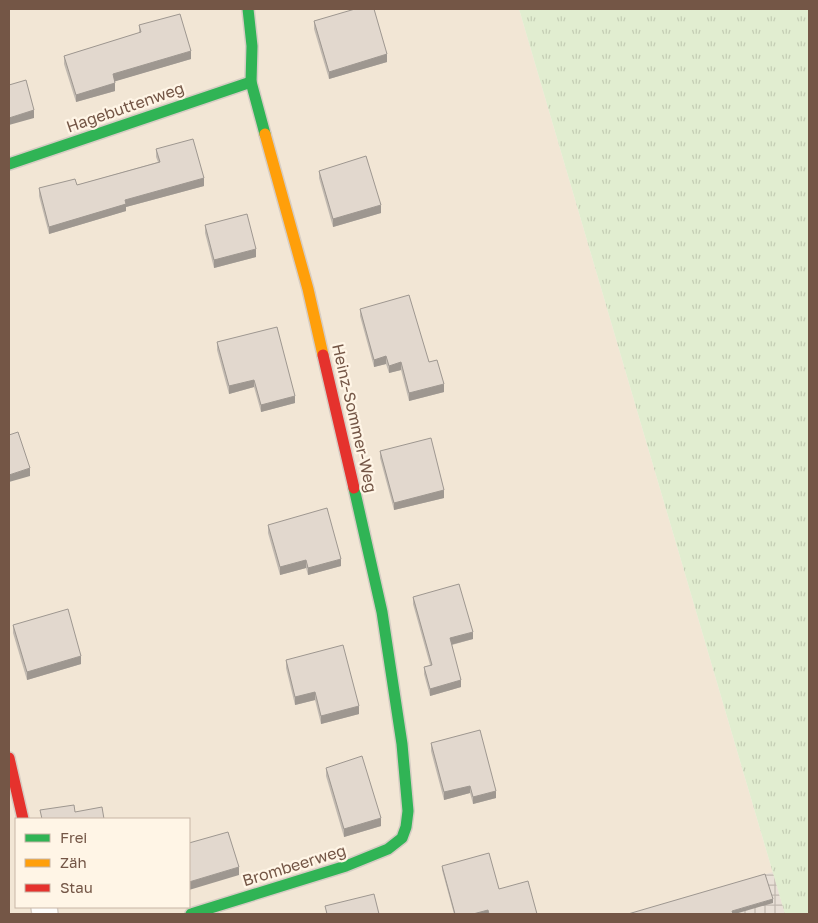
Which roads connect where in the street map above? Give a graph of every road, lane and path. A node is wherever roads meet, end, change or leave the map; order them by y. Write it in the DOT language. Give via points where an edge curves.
graph roads {
  1 [pos="248,9"];
  2 [pos="251,82"];
  3 [pos="9,164"];
  4 [pos="9,758"];
  5 [pos="23,818"];
  6 [pos="402,838"];
  7 [pos="191,914"];
  1 -- 2 [label="street, Heinz-Sommer-Weg"];
  2 -- 3 [label="street, Hagebuttenweg"];
  2 -- 6 [label="street, Heinz-Sommer-Weg" via="308,289 375,580 393,678 405,778 408,811"];
  4 -- 5 [label="street"];
  6 -- 7 [label="street, Brombeerweg" via="388,849 357,863"];
}
